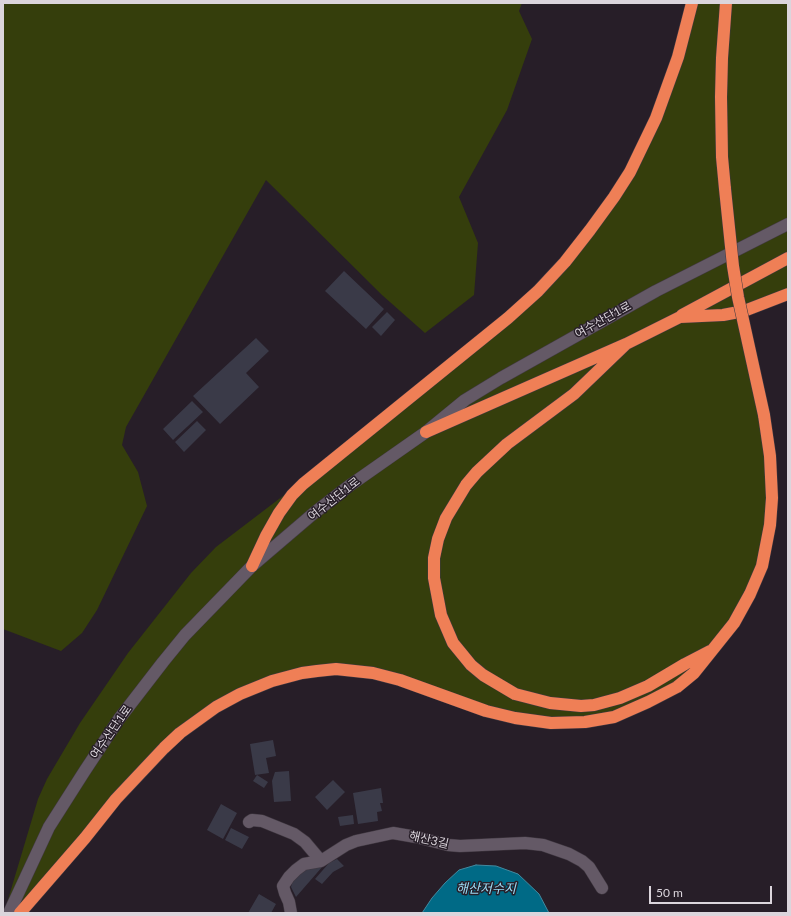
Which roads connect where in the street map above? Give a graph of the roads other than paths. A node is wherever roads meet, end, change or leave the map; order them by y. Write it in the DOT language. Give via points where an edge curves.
graph roads {
  1 [pos="692,3"];
  2 [pos="726,3"];
  3 [pos="788,224"];
  4 [pos="788,258"];
  5 [pos="788,294"];
  6 [pos="680,317"];
  7 [pos="626,344"];
  8 [pos="426,432"];
  9 [pos="252,566"];
  10 [pos="713,649"];
  11 [pos="249,822"];
  12 [pos="321,861"];
  13 [pos="602,888"];
  14 [pos="9,913"];
  15 [pos="20,913"];
  16 [pos="291,913"];
  1 -- 9 [label="highway" via="678,57 656,118 630,172 565,262 508,318 303,484 279,513"];
  2 -- 10 [label="highway, bridge" via="721,104 725,189 738,297 768,436 772,477 770,525 757,579 743,610"];
  3 -- 8 [label="street, 여수산단1로" via="656,291 501,378 465,400"];
  4 -- 6 [label="highway"];
  5 -- 6 [label="highway" via="744,311 723,315"];
  6 -- 7 [label="highway"];
  7 -- 8 [label="highway"];
  7 -- 10 [label="highway" via="574,394 507,444 466,485 446,518 434,558 434,578 441,615 453,643 483,675 516,694 566,705 594,705 620,698 648,686"];
  8 -- 9 [label="street, 여수산단1로" via="349,486"];
  9 -- 14 [label="street, 여수산단1로" via="185,634 119,719 50,827"];
  10 -- 15 [label="highway" via="694,673 677,687 614,717 585,722 551,723 498,714 400,680 361,671 317,671 287,676 264,684 216,707 164,748 116,799"];
  11 -- 12 [label="street" via="262,821 294,834 305,842"];
  12 -- 13 [label="street, 해산3길" via="356,841 392,833 460,846 524,842 543,845 575,857 589,867"];
  12 -- 16 [label="street, 해산3길" via="299,867 285,883 284,890"];
}
